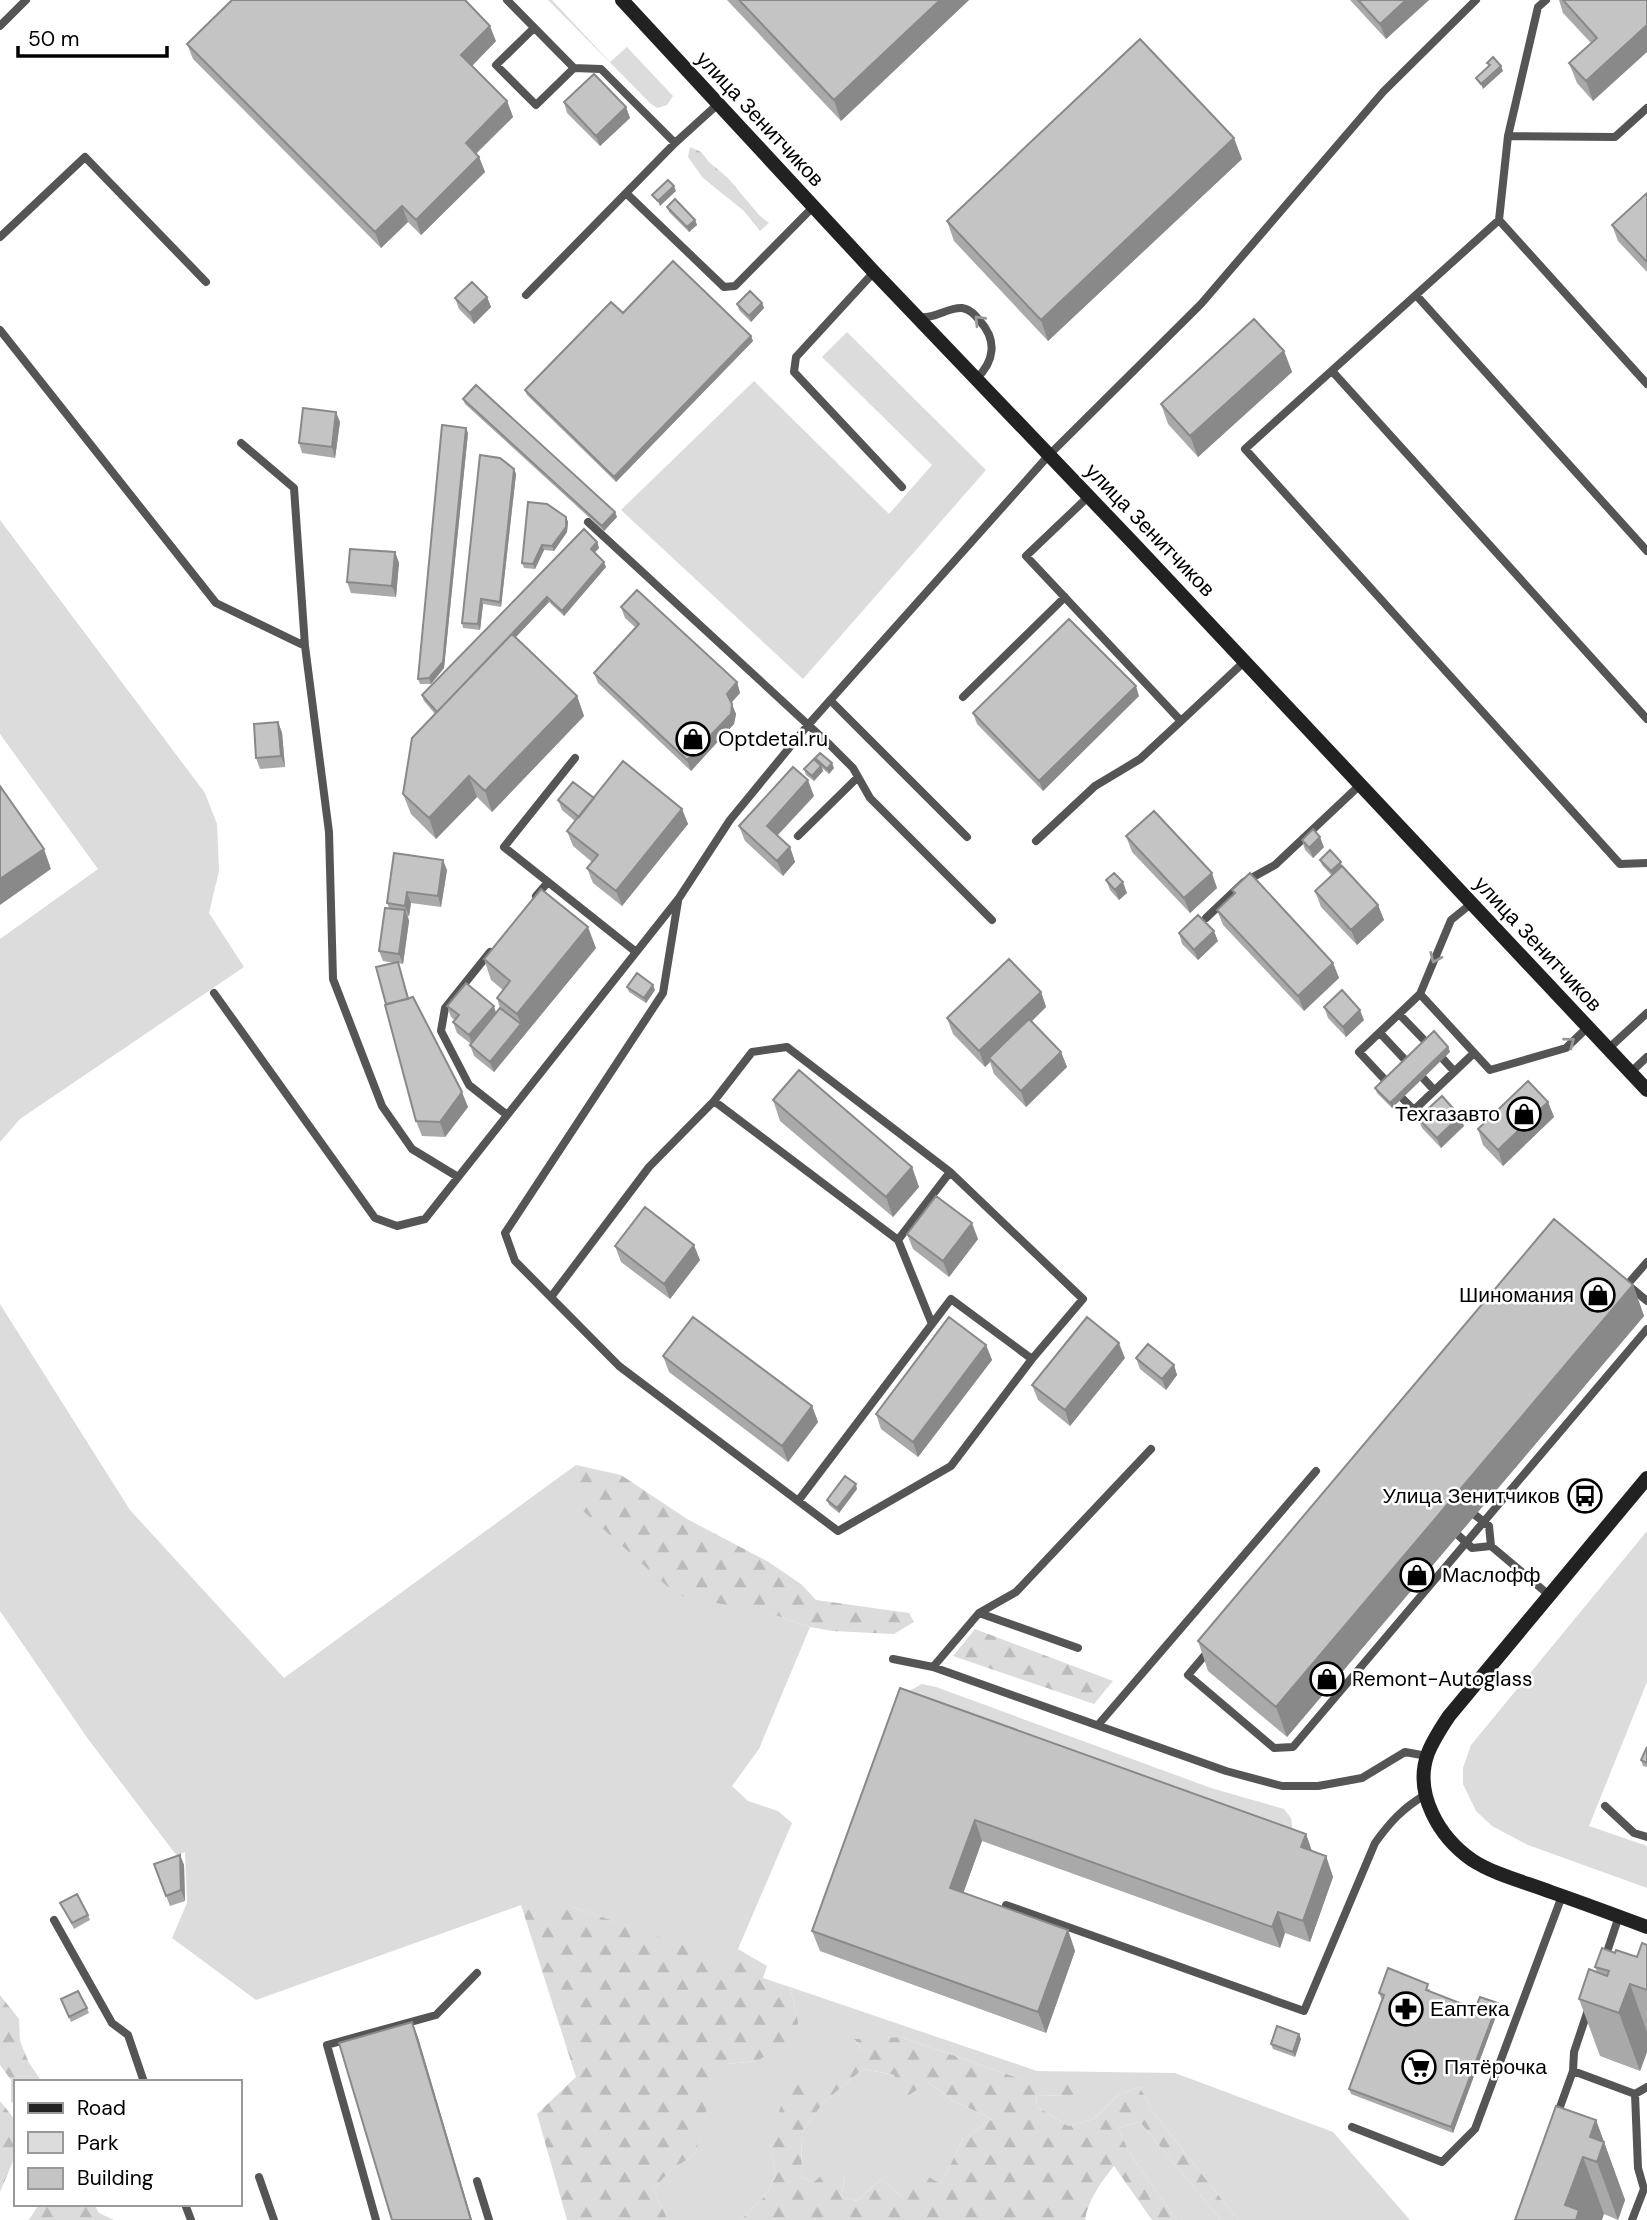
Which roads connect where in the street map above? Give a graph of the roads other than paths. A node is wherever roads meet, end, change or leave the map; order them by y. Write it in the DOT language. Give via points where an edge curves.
graph roads {
  1 [pos="26,0"];
  2 [pos="507,0"];
  3 [pos="622,0"];
  4 [pos="1476,0"];
  5 [pos="1546,0"];
  6 [pos="0,26"];
  7 [pos="534,28"];
  8 [pos="574,68"];
  9 [pos="718,104"];
  10 [pos="1647,108"];
  11 [pos="1508,136"];
  12 [pos="675,143"];
  13 [pos="626,193"];
  14 [pos="813,207"];
  15 [pos="1499,220"];
  16 [pos="0,237"];
  17 [pos="874,272"];
  18 [pos="206,282"];
  19 [pos="526,295"];
  20 [pos="1416,295"];
  21 [pos="916,316"];
  22 [pos="0,330"];
  23 [pos="1332,371"];
  24 [pos="976,379"];
  25 [pos="1647,384"];
  26 [pos="241,443"];
  27 [pos="1049,455"];
  28 [pos="902,487"];
  29 [pos="1089,496"];
  30 [pos="588,522"];
  31 [pos="1647,551"];
  32 [pos="1065,597"];
  33 [pos="305,646"];
  34 [pos="1245,661"];
  35 [pos="963,697"];
  36 [pos="830,700"];
  37 [pos="1647,719"];
  38 [pos="1181,721"];
  39 [pos="808,725"];
  40 [pos="575,758"];
  41 [pos="858,777"];
  42 [pos="1361,784"];
  43 [pos="799,836"];
  44 [pos="967,837"];
  45 [pos="1036,841"];
  46 [pos="1647,863"];
  47 [pos="548,882"];
  48 [pos="679,898"];
  49 [pos="531,903"];
  50 [pos="1472,903"];
  51 [pos="1206,918"];
  52 [pos="992,920"];
  53 [pos="496,945"];
  54 [pos="636,952"];
  55 [pos="214,993"];
  56 [pos="1420,994"];
  57 [pos="1647,1013"];
  58 [pos="1399,1014"];
  59 [pos="1588,1027"];
  60 [pos="1380,1033"];
  61 [pos="1428,1044"];
  62 [pos="1608,1049"];
  63 [pos="1474,1052"];
  64 [pos="1647,1057"];
  65 [pos="1443,1059"];
  66 [pos="1408,1063"];
  67 [pos="1454,1071"];
  68 [pos="1630,1073"];
  69 [pos="1423,1078"];
  70 [pos="1387,1082"];
  71 [pos="1434,1090"];
  72 [pos="1647,1090"];
  73 [pos="1402,1098"];
  74 [pos="714,1101"];
  75 [pos="507,1115"];
  76 [pos="950,1172"];
  77 [pos="458,1177"];
  78 [pos="898,1240"];
  79 [pos="1647,1262"];
  80 [pos="1617,1276"];
  81 [pos="1627,1285"];
  82 [pos="551,1297"];
  83 [pos="1647,1301"];
  84 [pos="932,1324"];
  85 [pos="1647,1329"];
  86 [pos="1032,1359"];
  87 [pos="1151,1449"];
  88 [pos="1317,1471"];
  89 [pos="1647,1478"];
  90 [pos="797,1501"];
  91 [pos="1475,1515"];
  92 [pos="1483,1521"];
  93 [pos="1458,1535"];
  94 [pos="1466,1542"];
  95 [pos="1491,1546"];
  96 [pos="1549,1595"];
  97 [pos="979,1613"];
  98 [pos="1215,1643"];
  99 [pos="1078,1648"];
  100 [pos="893,1659"];
  101 [pos="933,1667"];
  102 [pos="1098,1726"];
  103 [pos="1427,1756"];
  104 [pos="1425,1795"];
  105 [pos="1605,1806"];
  106 [pos="1647,1837"];
  107 [pos="1562,1896"];
  108 [pos="1006,1905"];
  109 [pos="1619,1916"];
  110 [pos="54,1920"];
  111 [pos="1647,1927"];
  112 [pos="1604,1962"];
  113 [pos="477,1973"];
  114 [pos="1591,2001"];
  115 [pos="1573,2071"];
  116 [pos="143,2080"];
  117 [pos="1647,2087"];
  118 [pos="1635,2094"];
  119 [pos="1352,2127"];
  120 [pos="1551,2133"];
  121 [pos="260,2177"];
  122 [pos="477,2181"];
  123 [pos="274,2220"];
  124 [pos="376,2220"];
  125 [pos="489,2220"];
  126 [pos="1632,2220"];
  1 -- 6 [label="lane"];
  2 -- 7 [label="lane"];
  3 -- 9 [label="street, улица Зенитчиков"];
  4 -- 27 [label="lane" via="1383,92 1201,304"];
  5 -- 11 [label="lane" via="1538,7"];
  7 -- 8 [label="lane"];
  7 -- 8 [label="lane" via="496,65 536,106"];
  8 -- 12 [label="lane" via="601,69"];
  9 -- 12 [label="lane"];
  9 -- 14 [label="street, улица Зенитчиков"];
  10 -- 11 [label="lane" via="1615,137"];
  11 -- 15 [label="lane"];
  12 -- 13 [label="lane"];
  13 -- 14 [label="lane" via="724,287 735,286"];
  13 -- 19 [label="lane"];
  14 -- 17 [label="street, улица Зенитчиков"];
  15 -- 20 [label="lane"];
  15 -- 25 [label="lane"];
  16 -- 18 [label="lane" via="85,157"];
  17 -- 21 [label="street, улица Зенитчиков"];
  17 -- 28 [label="lane" via="796,357 793,373"];
  20 -- 23 [label="lane"];
  20 -- 31 [label="lane"];
  21 -- 24 [label="street, улица Зенитчиков"];
  24 -- 21 [label="lane, one-way" via="986,368 992,339 972,312 960,308 933,317"];
  22 -- 33 [label="lane" via="216,603"];
  23 -- 37 [label="lane"];
  23 -- 46 [label="lane" via="1245,449 1620,864"];
  24 -- 27 [label="street, улица Зенитчиков"];
  26 -- 33 [label="lane" via="294,488"];
  27 -- 29 [label="street, улица Зенитчиков"];
  27 -- 36 [label="lane"];
  29 -- 32 [label="lane" via="1026,556"];
  29 -- 34 [label="street, улица Зенитчиков"];
  30 -- 39 [label="lane"];
  32 -- 35 [label="lane"];
  32 -- 38 [label="lane"];
  33 -- 77 [label="lane" via="329,832 333,979 382,1106 412,1149"];
  34 -- 38 [label="lane"];
  34 -- 42 [label="street, улица Зенитчиков"];
  36 -- 39 [label="lane"];
  36 -- 44 [label="lane"];
  38 -- 45 [label="lane" via="1140,760 1095,786"];
  39 -- 41 [label="lane"];
  39 -- 48 [label="lane" via="730,820"];
  40 -- 47 [label="lane" via="504,847"];
  41 -- 43 [label="lane"];
  41 -- 52 [label="lane" via="870,798"];
  42 -- 50 [label="street, улица Зенитчиков"];
  42 -- 51 [label="lane" via="1275,864 1244,882"];
  47 -- 49 [label="lane"];
  47 -- 54 [label="lane"];
  48 -- 54 [label="lane"];
  48 -- 82 [label="lane" via="663,993 505,1233 515,1261"];
  50 -- 56 [label="lane, one-way" via="1451,920"];
  50 -- 59 [label="street, улица Зенитчиков"];
  53 -- 75 [label="lane" via="445,1008 441,1031 470,1086"];
  54 -- 75 [label="lane"];
  55 -- 77 [label="lane" via="375,1218 397,1226 425,1219"];
  56 -- 58 [label="lane"];
  56 -- 63 [label="lane"];
  57 -- 62 [label="lane"];
  58 -- 60 [label="lane"];
  58 -- 61 [label="lane"];
  59 -- 62 [label="street, улица Зенитчиков"];
  63 -- 59 [label="lane, one-way" via="1490,1070 1566,1048"];
  60 -- 66 [label="lane"];
  60 -- 70 [label="lane" via="1359,1052"];
  62 -- 68 [label="street, улица Зенитчиков"];
  63 -- 67 [label="lane"];
  64 -- 68 [label="lane"];
  65 -- 67 [label="lane"];
  67 -- 71 [label="lane"];
  68 -- 72 [label="street, улица Зенитчиков"];
  69 -- 71 [label="lane"];
  71 -- 73 [label="lane" via="1414,1110"];
  74 -- 76 [label="lane" via="752,1052 787,1046"];
  74 -- 78 [label="lane"];
  74 -- 82 [label="lane" via="649,1167"];
  75 -- 77 [label="lane"];
  76 -- 78 [label="lane"];
  76 -- 86 [label="lane" via="1083,1298"];
  78 -- 84 [label="lane"];
  79 -- 81 [label="lane"];
  80 -- 81 [label="lane"];
  81 -- 83 [label="lane"];
  82 -- 90 [label="lane" via="619,1366"];
  84 -- 86 [label="lane" via="951,1299"];
  84 -- 90 [label="lane"];
  85 -- 92 [label="lane"];
  86 -- 90 [label="lane" via="951,1466 838,1531"];
  87 -- 97 [label="lane" via="1016,1592"];
  88 -- 102 [label="lane"];
  89 -- 96 [label="street"];
  91 -- 92 [label="lane"];
  92 -- 94 [label="lane"];
  92 -- 95 [label="lane" via="1489,1526"];
  93 -- 94 [label="lane"];
  94 -- 95 [label="lane" via="1472,1548"];
  94 -- 98 [label="lane" via="1293,1747 1274,1748 1188,1675"];
  95 -- 96 [label="lane"];
  96 -- 103 [label="street" via="1449,1716"];
  97 -- 99 [label="lane"];
  97 -- 101 [label="lane"];
  100 -- 101 [label="lane"];
  101 -- 102 [label="lane"];
  102 -- 103 [label="lane" via="1282,1786 1318,1786 1362,1778 1405,1752"];
  103 -- 104 [label="street"];
  104 -- 107 [label="street" via="1443,1832 1473,1861"];
  104 -- 108 [label="lane" via="1390,1821 1375,1843 1304,2011"];
  105 -- 106 [label="lane" via="1634,1833"];
  107 -- 109 [label="street"];
  107 -- 119 [label="lane" via="1475,2129 1442,2162"];
  109 -- 111 [label="street"];
  109 -- 112 [label="lane"];
  110 -- 116 [label="lane" via="112,2023 128,2035"];
  113 -- 124 [label="lane" via="436,2015 327,2045"];
  114 -- 115 [label="lane" via="1574,2052"];
  115 -- 118 [label="lane"];
  115 -- 120 [label="lane"];
  117 -- 118 [label="lane"];
  118 -- 126 [label="lane" via="1638,2168 1644,2189"];
  121 -- 123 [label="lane"];
  122 -- 125 [label="lane"];
}
